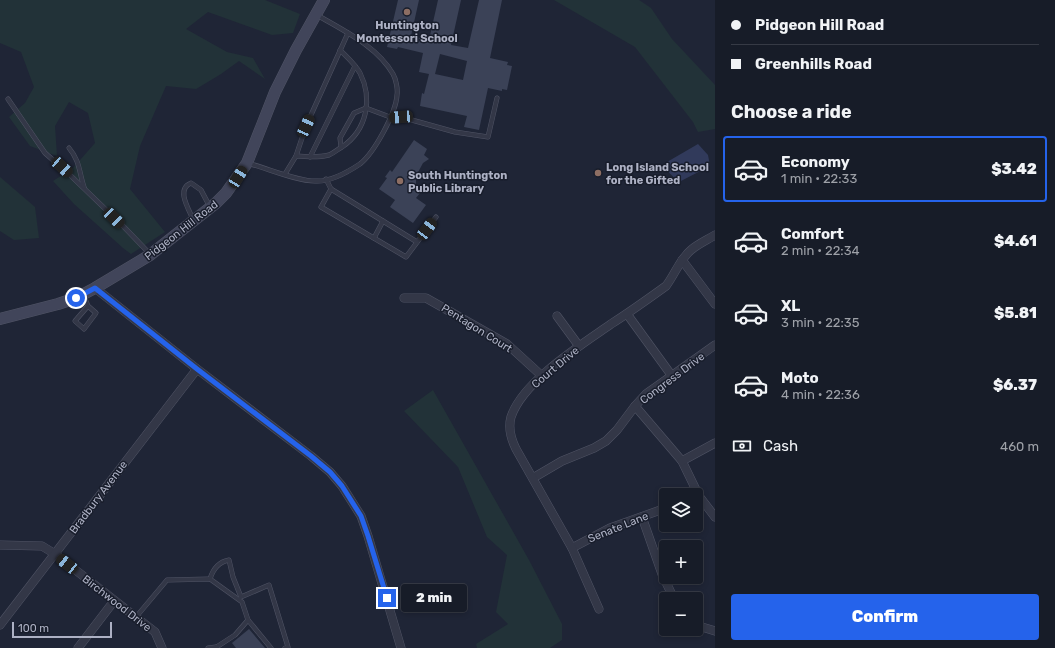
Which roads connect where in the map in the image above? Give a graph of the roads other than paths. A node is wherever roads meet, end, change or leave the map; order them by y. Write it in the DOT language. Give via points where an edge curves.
graph roads {
  1 [pos="324,0"];
  2 [pos="316,14"];
  3 [pos="348,34"];
  4 [pos="340,50"];
  5 [pos="355,66"];
  6 [pos="497,98"];
  7 [pos="8,99"];
  8 [pos="366,108"];
  9 [pos="390,117"];
  10 [pos="69,148"];
  11 [pos="341,148"];
  12 [pos="296,156"];
  13 [pos="310,157"];
  14 [pos="247,163"];
  15 [pos="285,174"];
  16 [pos="326,179"];
  17 [pos="331,189"];
  18 [pos="85,190"];
  19 [pos="210,208"];
  20 [pos="436,217"];
  21 [pos="383,220"];
  22 [pos="194,221"];
  23 [pos="715,235"];
  24 [pos="374,238"];
  25 [pos="418,242"];
  26 [pos="150,255"];
  27 [pos="682,260"];
  28 [pos="95,288"];
  29 [pos="83,294"];
  30 [pos="404,298"];
  31 [pos="715,304"];
  32 [pos="88,306"];
  33 [pos="627,314"];
  34 [pos="557,316"];
  35 [pos="0,319"];
  36 [pos="715,345"];
  37 [pos="579,346"];
  38 [pos="197,369"];
  39 [pos="542,376"];
  40 [pos="672,376"];
  41 [pos="635,406"];
  42 [pos="715,443"];
  43 [pos="682,461"];
  44 [pos="533,478"];
  45 [pos="694,488"];
  46 [pos="703,503"];
  47 [pos="659,511"];
  48 [pos="642,517"];
  49 [pos="715,517"];
  50 [pos="0,545"];
  51 [pos="572,548"];
  52 [pos="55,554"];
  53 [pos="210,579"];
  54 [pos="671,592"];
  55 [pos="114,601"];
  56 [pos="599,609"];
  57 [pos="136,617"];
  58 [pos="248,620"];
  59 [pos="0,625"];
  60 [pos="703,627"];
  61 [pos="715,631"];
  62 [pos="216,647"];
  63 [pos="78,648"];
  64 [pos="162,648"];
  65 [pos="208,648"];
  66 [pos="271,648"];
  67 [pos="285,648"];
  68 [pos="401,648"];
  1 -- 2 [label="street, Pidgeon Hill Road"];
  2 -- 3 [label="lane"];
  2 -- 14 [label="street, Pidgeon Hill Road" via="274,92"];
  3 -- 4 [label="lane"];
  3 -- 9 [label="lane" via="373,50 394,76 397,95"];
  4 -- 5 [label="lane"];
  4 -- 12 [label="lane" via="306,126"];
  5 -- 8 [label="lane" via="365,88"];
  5 -- 13 [label="lane"];
  6 -- 9 [label="lane" via="488,138 401,117"];
  7 -- 18 [label="lane" via="45,153"];
  8 -- 9 [label="lane"];
  8 -- 11 [label="lane" via="366,117 356,134"];
  8 -- 11 [label="lane" via="354,113 340,138"];
  9 -- 16 [label="lane" via="372,151 360,164"];
  10 -- 18 [label="lane" via="76,156"];
  11 -- 13 [label="lane" via="331,154"];
  12 -- 13 [label="lane"];
  12 -- 15 [label="lane"];
  14 -- 15 [label="lane"];
  14 -- 19 [label="street, Pidgeon Hill Road" via="226,193"];
  15 -- 16 [label="lane" via="315,181"];
  16 -- 17 [label="lane"];
  17 -- 21 [label="lane"];
  17 -- 24 [label="lane" via="321,207"];
  18 -- 26 [label="lane"];
  19 -- 22 [label="street, Pidgeon Hill Road"];
  19 -- 22 [label="lane" via="201,190 191,183 186,185 185,200"];
  20 -- 25 [label="lane"];
  21 -- 24 [label="lane"];
  21 -- 25 [label="lane"];
  22 -- 26 [label="street, Pidgeon Hill Road"];
  23 -- 27 [label="street, Court Drive" via="691,250"];
  24 -- 25 [label="lane" via="406,257"];
  26 -- 28 [label="street, Pidgeon Hill Road"];
  27 -- 31 [label="street"];
  27 -- 33 [label="street, Court Drive" via="666,286"];
  28 -- 29 [label="street, Pidgeon Hill Road"];
  28 -- 38 [label="street"];
  29 -- 32 [label="lane"];
  29 -- 35 [label="street, Pidgeon Hill Road" via="58,304"];
  30 -- 39 [label="street, Pentagon Court" via="426,298 449,311 507,344"];
  32 -- 32 [label="lane" via="75,321 84,329 96,313"];
  33 -- 37 [label="street, Court Drive"];
  33 -- 40 [label="street"];
  34 -- 37 [label="street"];
  36 -- 40 [label="street, Congress Drive"];
  37 -- 39 [label="street, Court Drive"];
  38 -- 52 [label="street, Bradbury Avenue"];
  38 -- 68 [label="street" via="311,456 342,486 361,516"];
  39 -- 44 [label="street, Court Drive" via="517,404 511,417 512,440"];
  40 -- 41 [label="street, Congress Drive" via="646,394"];
  41 -- 43 [label="street"];
  41 -- 44 [label="street, Congress Drive" via="606,441 562,461"];
  42 -- 43 [label="street"];
  43 -- 45 [label="street"];
  44 -- 51 [label="street, Court Drive"];
  46 -- 49 [label="street"];
  47 -- 48 [label="street, Senate Lane"];
  48 -- 51 [label="street, Senate Lane" via="610,528"];
  48 -- 54 [label="street"];
  50 -- 52 [label="street, Birchwood Drive" via="42,546"];
  51 -- 56 [label="street, Court Drive"];
  52 -- 55 [label="street, Birchwood Drive"];
  52 -- 59 [label="street, Bradbury Avenue"];
  53 -- 57 [label="lane" via="167,580"];
  53 -- 58 [label="lane" via="242,602"];
  53 -- 67 [label="lane" via="213,570 223,561 229,560 241,597 269,585 288,647"];
  55 -- 57 [label="street, Birchwood Drive"];
  55 -- 63 [label="street"];
  57 -- 64 [label="street, Birchwood Drive" via="155,632"];
  58 -- 62 [label="lane" via="235,634"];
  58 -- 66 [label="lane"];
  60 -- 61 [label="street"];
  62 -- 65 [label="lane"];
}
